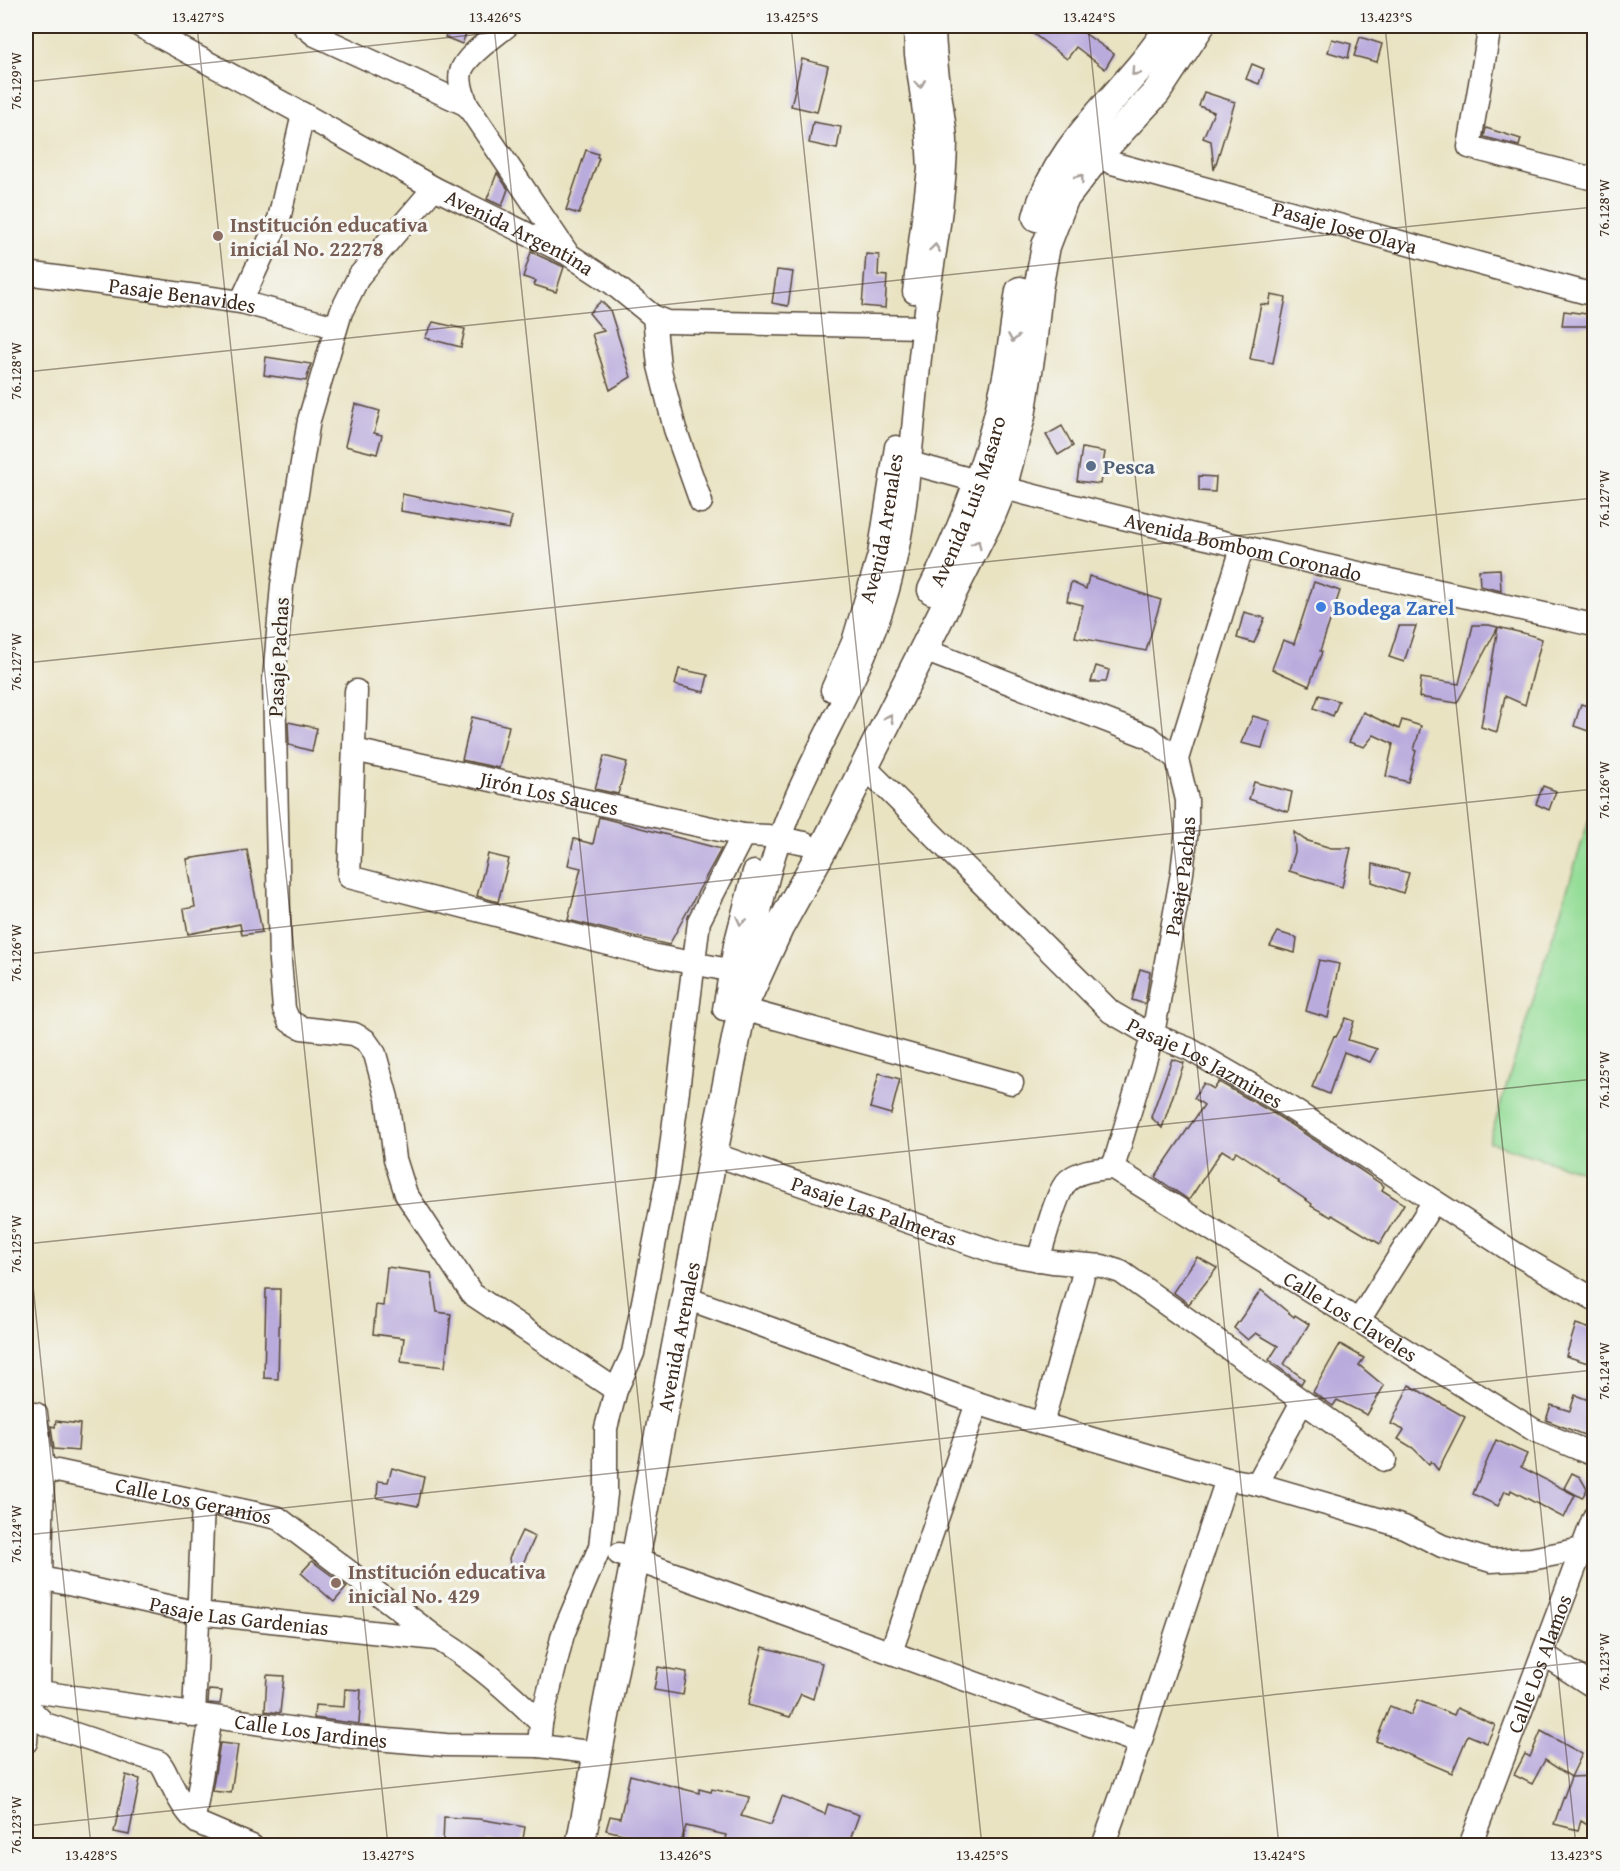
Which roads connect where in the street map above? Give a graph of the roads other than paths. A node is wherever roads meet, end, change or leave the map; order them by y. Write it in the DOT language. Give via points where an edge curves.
graph roads {
  1 [pos="140,26"];
  2 [pos="304,26"];
  3 [pos="507,26"];
  4 [pos="915,26"];
  5 [pos="934,26"];
  6 [pos="1170,26"];
  7 [pos="1200,26"];
  8 [pos="1490,26"];
  9 [pos="467,105"];
  10 [pos="303,114"];
  11 [pos="1087,147"];
  12 [pos="1594,179"];
  13 [pos="434,188"];
  14 [pos="568,254"];
  15 [pos="26,273"];
  16 [pos="1594,295"];
  17 [pos="241,302"];
  18 [pos="654,317"];
  19 [pos="917,326"];
  20 [pos="336,327"];
  21 [pos="902,461"];
  22 [pos="990,485"];
  23 [pos="701,502"];
  24 [pos="1242,548"];
  25 [pos="1594,626"];
  26 [pos="924,650"];
  27 [pos="356,691"];
  28 [pos="354,750"];
  29 [pos="1177,759"];
  30 [pos="865,767"];
  31 [pos="744,836"];
  32 [pos="795,841"];
  33 [pos="692,963"];
  34 [pos="743,966"];
  35 [pos="733,1009"];
  36 [pos="1153,1034"];
  37 [pos="1012,1083"];
  38 [pos="712,1154"];
  39 [pos="1113,1168"];
  40 [pos="1434,1201"];
  41 [pos="1038,1260"];
  42 [pos="1086,1264"];
  43 [pos="686,1298"];
  44 [pos="1594,1299"];
  45 [pos="1359,1320"];
  46 [pos="616,1390"];
  47 [pos="1302,1401"];
  48 [pos="976,1403"];
  49 [pos="36,1414"];
  50 [pos="1042,1424"];
  51 [pos="1594,1455"];
  52 [pos="1385,1460"];
  53 [pos="43,1468"];
  54 [pos="1227,1479"];
  55 [pos="1257,1484"];
  56 [pos="203,1504"];
  57 [pos="1594,1517"];
  58 [pos="1582,1549"];
  59 [pos="627,1557"];
  60 [pos="42,1578"];
  61 [pos="198,1613"];
  62 [pos="438,1639"];
  63 [pos="891,1652"];
  64 [pos="1543,1654"];
  65 [pos="1594,1688"];
  66 [pos="29,1698"];
  67 [pos="202,1716"];
  68 [pos="541,1723"];
  69 [pos="26,1742"];
  70 [pos="1140,1743"];
  71 [pos="539,1746"];
  72 [pos="590,1752"];
  73 [pos="194,1819"];
  74 [pos="252,1845"];
  75 [pos="563,1845"];
  76 [pos="580,1845"];
  77 [pos="1103,1845"];
  78 [pos="1470,1845"];
  1 -- 10 [label="street, Avenida Argentina"];
  2 -- 9 [label="street"];
  3 -- 9 [label="street" via="465,63 460,84"];
  4 -- 19 [label="street, one-way" via="928,169"];
  19 -- 5 [label="street, one-way" via="940,210 946,140"];
  6 -- 11 [label="main road, Avenida Luis Masaro, one-way"];
  7 -- 11 [label="main road, Avenida Luis Masaro" via="1156,93"];
  8 -- 12 [label="street" via="1470,147"];
  9 -- 14 [label="street"];
  10 -- 13 [label="street, Avenida Argentina"];
  10 -- 17 [label="street" via="279,219"];
  11 -- 16 [label="street, Pasaje Jose Olaya" via="1112,163"];
  11 -- 22 [label="main road, Avenida Luis Masaro" via="1046,246 1021,416"];
  13 -- 14 [label="street, Avenida Argentina"];
  13 -- 20 [label="street, Pasaje Pachas" via="359,276"];
  14 -- 18 [label="street, Avenida Argentina"];
  15 -- 17 [label="street, Pasaje Benavides"];
  17 -- 20 [label="street, Pasaje Benavides"];
  18 -- 19 [label="street, Avenida Argentina" via="680,323"];
  18 -- 23 [label="street" via="659,366 675,429"];
  19 -- 21 [label="street"];
  20 -- 46 [label="street, Pasaje Pachas" via="309,420 282,585 274,680 284,1009 289,1021 303,1028 354,1034 365,1040 375,1054 387,1098 395,1159 406,1194 472,1294"];
  21 -- 22 [label="street, Avenida Bombom Coronado"];
  21 -- 32 [label="street" via="895,562 882,611 787,817"];
  22 -- 24 [label="street, Avenida Bombom Coronado"];
  26 -- 22 [label="main road, Avenida Luis Masaro, one-way" via="991,516"];
  22 -- 32 [label="main road, Avenida Luis Masaro"];
  24 -- 25 [label="street, Avenida Bombom Coronado"];
  24 -- 29 [label="street"];
  26 -- 29 [label="street" via="1149,737"];
  30 -- 26 [label="main road, Avenida Luis Masaro, one-way"];
  27 -- 28 [label="street"];
  28 -- 31 [label="street, Jirón Los Sauces"];
  28 -- 33 [label="street" via="349,877"];
  29 -- 36 [label="street, Pasaje Pachas" via="1187,801 1187,829"];
  30 -- 32 [label="main road, Avenida Luis Masaro"];
  30 -- 36 [label="street, Pasaje Los Jazmines" via="1111,1012"];
  31 -- 32 [label="street, Jirón Los Sauces"];
  31 -- 33 [label="street" via="699,921"];
  32 -- 34 [label="main road, Avenida Luis Masaro"];
  32 -- 34 [label="street, one-way" via="753,874"];
  32 -- 35 [label="main road, Avenida Arenales" via="779,928"];
  33 -- 34 [label="street"];
  33 -- 46 [label="street" via="667,1179 633,1353"];
  34 -- 35 [label="main road, Avenida Luis Masaro"];
  35 -- 37 [label="street"];
  35 -- 38 [label="main road, Avenida Arenales"];
  35 -- 59 [label="main road"];
  36 -- 39 [label="street, Pasaje Pachas"];
  36 -- 40 [label="street, Pasaje Los Jazmines" via="1190,1049 1281,1102"];
  38 -- 41 [label="street, Pasaje Las Palmeras" via="998,1253"];
  38 -- 43 [label="main road, Avenida Arenales"];
  39 -- 41 [label="street" via="1092,1169 1066,1183"];
  39 -- 45 [label="street, Calle Los Claveles"];
  40 -- 44 [label="street, Pasaje Los Jazmines"];
  40 -- 45 [label="street"];
  41 -- 42 [label="street, Pasaje Las Palmeras"];
  42 -- 47 [label="street, Pasaje Las Palmeras" via="1121,1272"];
  42 -- 50 [label="street"];
  43 -- 48 [label="street"];
  43 -- 59 [label="main road, Avenida Arenales"];
  45 -- 51 [label="street, Calle Los Claveles" via="1534,1430"];
  46 -- 68 [label="street" via="606,1428 606,1494 600,1547 563,1634"];
  47 -- 52 [label="street, Pasaje Las Palmeras"];
  47 -- 55 [label="street"];
  48 -- 50 [label="street"];
  48 -- 63 [label="street"];
  49 -- 53 [label="street"];
  50 -- 54 [label="street"];
  53 -- 56 [label="street, Calle Los Geranios"];
  53 -- 60 [label="street"];
  54 -- 55 [label="street"];
  54 -- 70 [label="street"];
  55 -- 58 [label="street" via="1404,1527 1442,1546 1491,1561 1531,1559"];
  56 -- 61 [label="street"];
  56 -- 62 [label="street, Calle Los Geranios" via="278,1518"];
  57 -- 58 [label="street, Calle Los Alamos"];
  58 -- 64 [label="street, Calle Los Alamos"];
  59 -- 63 [label="street"];
  59 -- 72 [label="main road, Avenida Arenales"];
  60 -- 61 [label="street, Pasaje Las Gardenias"];
  60 -- 66 [label="street"];
  61 -- 62 [label="street, Pasaje Las Gardenias"];
  61 -- 67 [label="street"];
  62 -- 68 [label="street, Calle Los Geranios"];
  63 -- 70 [label="street"];
  64 -- 65 [label="street"];
  64 -- 78 [label="street, Calle Los Alamos"];
  66 -- 67 [label="street, Calle Los Jardines"];
  66 -- 69 [label="street"];
  66 -- 73 [label="street" via="45,1724 159,1762"];
  67 -- 71 [label="street, Calle Los Jardines" via="364,1738 446,1745"];
  67 -- 73 [label="street"];
  68 -- 71 [label="street"];
  70 -- 77 [label="street"];
  71 -- 72 [label="street, Calle Los Jardines"];
  72 -- 75 [label="main road"];
  72 -- 76 [label="main road, Avenida Arenales"];
  73 -- 74 [label="street"];
}
